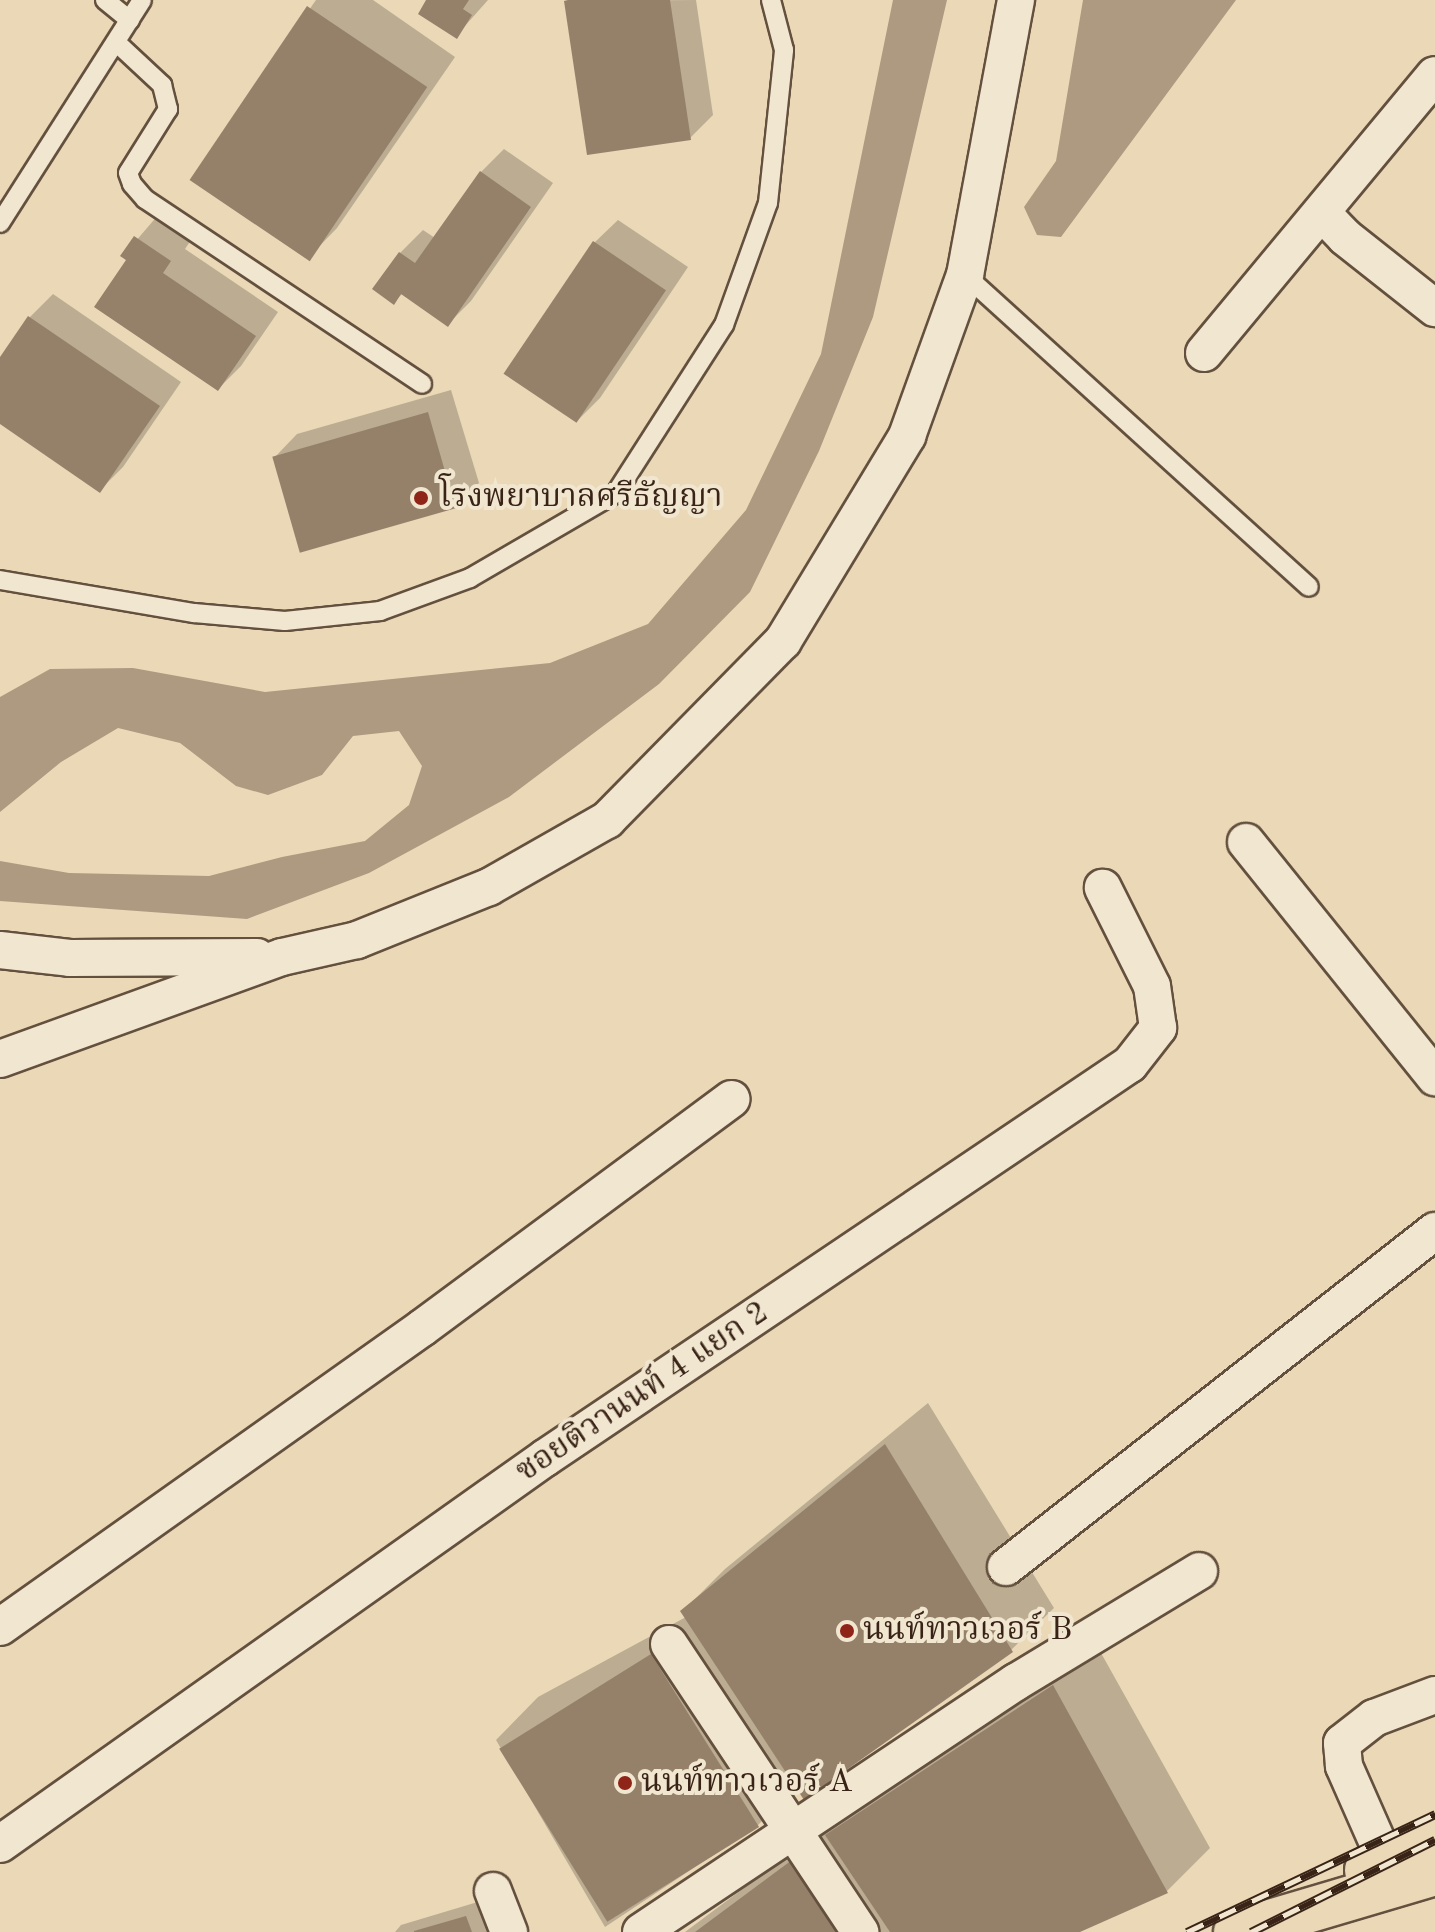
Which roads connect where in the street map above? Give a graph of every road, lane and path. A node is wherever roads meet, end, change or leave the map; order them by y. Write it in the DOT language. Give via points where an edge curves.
graph roads {
  1 [pos="105,0"];
  2 [pos="142,0"];
  3 [pos="771,0"];
  4 [pos="1016,0"];
  5 [pos="130,20"];
  6 [pos="117,43"];
  7 [pos="1435,75"];
  8 [pos="1322,213"];
  9 [pos="2,215"];
  10 [pos="965,275"];
  11 [pos="1435,308"];
  12 [pos="1204,353"];
  13 [pos="422,384"];
  14 [pos="0,580"];
  15 [pos="1309,587"];
  16 [pos="1246,842"];
  17 [pos="1103,888"];
  18 [pos="0,950"];
  19 [pos="282,957"];
  20 [pos="0,1059"];
  21 [pos="1435,1077"];
  22 [pos="731,1099"];
  23 [pos="1435,1231"];
  24 [pos="1006,1567"];
  25 [pos="1199,1571"];
  26 [pos="0,1627"];
  27 [pos="669,1644"];
  28 [pos="1435,1695"];
  29 [pos="794,1829"];
  30 [pos="1435,1840"];
  31 [pos="0,1844"];
  32 [pos="1385,1859"];
  33 [pos="1435,1873"];
  34 [pos="493,1891"];
  35 [pos="1289,1916"];
  36 [pos="509,1932"];
  37 [pos="641,1932"];
  38 [pos="860,1932"];
  39 [pos="1236,1932"];
  1 -- 5 [label="lane"];
  2 -- 5 [label="lane"];
  3 -- 14 [label="lane" via="784,50 768,203 724,325 616,493 470,578 380,611 270,619 194,613"];
  4 -- 10 [label="street"];
  5 -- 6 [label="lane"];
  6 -- 9 [label="lane"];
  6 -- 13 [label="lane" via="162,85 167,98 168,109 128,173 145,199"];
  7 -- 8 [label="street"];
  8 -- 11 [label="street"];
  8 -- 12 [label="street"];
  10 -- 15 [label="lane"];
  10 -- 19 [label="street" via="907,436 783,641 607,820 489,887 357,940"];
  16 -- 21 [label="street"];
  17 -- 31 [label="street, ซอยติวานนท์ 4 แยก 2" via="1152,986 1158,1028 1130,1064 545,1458"];
  18 -- 19 [label="street" via="70,958"];
  19 -- 20 [label="street"];
  22 -- 26 [label="street" via="422,1328"];
  23 -- 24 [label="street"];
  25 -- 29 [label="street" via="1016,1682"];
  27 -- 29 [label="street"];
  28 -- 32 [label="street" via="1374,1718 1342,1743 1344,1766"];
  29 -- 37 [label="street"];
  29 -- 38 [label="street"];
  30 -- 32 [label="main road"];
  32 -- 35 [label="main road"];
  33 -- 35 [label="main road"];
  34 -- 36 [label="street"];
  35 -- 39 [label="main road"];
}
